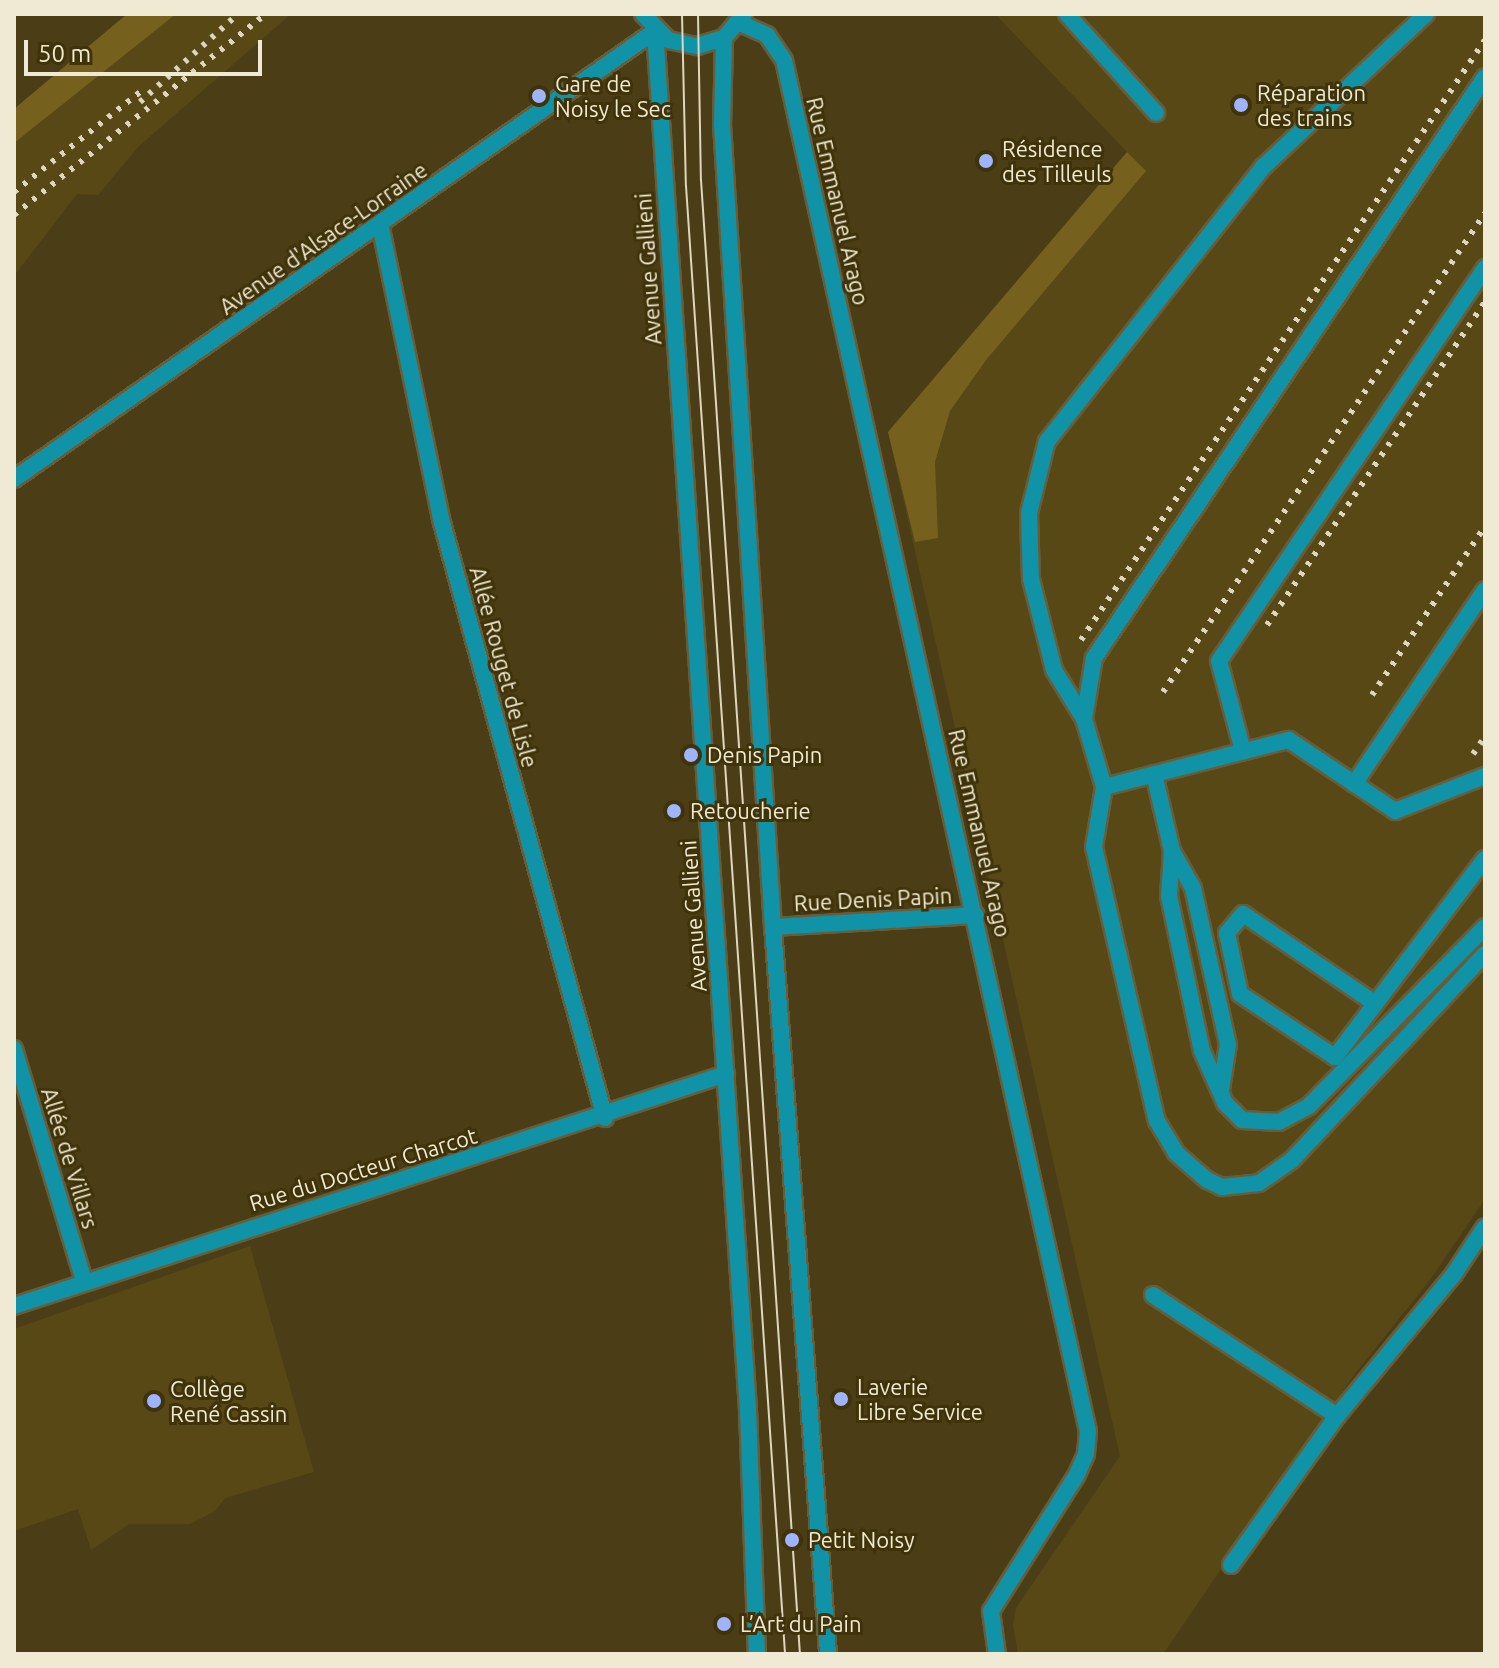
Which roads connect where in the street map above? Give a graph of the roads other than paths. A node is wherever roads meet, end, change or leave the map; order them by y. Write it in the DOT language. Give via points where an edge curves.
graph roads {
  1 [pos="643,14"];
  2 [pos="1067,14"];
  3 [pos="1426,14"];
  4 [pos="742,18"];
  5 [pos="655,31"];
  6 [pos="724,38"];
  7 [pos="1485,77"];
  8 [pos="1156,113"];
  9 [pos="380,224"];
  10 [pos="1485,268"];
  11 [pos="14,479"];
  12 [pos="1485,590"];
  13 [pos="1084,719"];
  14 [pos="1243,751"];
  15 [pos="1485,763"];
  16 [pos="1154,774"];
  17 [pos="1479,778"];
  18 [pos="1354,784"];
  19 [pos="1104,787"];
  20 [pos="1172,851"];
  21 [pos="1485,859"];
  22 [pos="976,915"];
  23 [pos="773,927"];
  24 [pos="1485,927"];
  25 [pos="1485,954"];
  26 [pos="1373,1002"];
  27 [pos="14,1049"];
  28 [pos="726,1074"];
  29 [pos="1221,1092"];
  30 [pos="605,1118"];
  31 [pos="1485,1227"];
  32 [pos="84,1281"];
  33 [pos="1153,1295"];
  34 [pos="14,1306"];
  35 [pos="1337,1416"];
  36 [pos="1231,1565"];
  37 [pos="757,1654"];
  38 [pos="828,1654"];
  39 [pos="997,1654"];
  1 -- 5 [label="street"];
  2 -- 8 [label="street"];
  3 -- 13 [label="street" via="1263,167 1047,441 1029,513 1031,579 1054,670"];
  4 -- 6 [label="street"];
  4 -- 22 [label="street, Rue Emmanuel Arago" via="767,35 784,60"];
  5 -- 6 [label="street" via="682,45"];
  5 -- 9 [label="street, Avenue d'Alsace-Lorraine"];
  5 -- 28 [label="street, Avenue Gallieni"];
  6 -- 23 [label="street" via="722,124"];
  7 -- 13 [label="street" via="1094,658"];
  9 -- 11 [label="street, Avenue d'Alsace-Lorraine"];
  9 -- 30 [label="street, Allée Rouget de Lisle" via="441,519"];
  10 -- 14 [label="street" via="1219,661"];
  12 -- 18 [label="street"];
  13 -- 19 [label="street"];
  14 -- 16 [label="street"];
  14 -- 18 [label="street" via="1289,740"];
  15 -- 17 [label="street"];
  16 -- 19 [label="street"];
  16 -- 20 [label="street"];
  17 -- 18 [label="street" via="1395,811"];
  19 -- 25 [label="street" via="1094,847 1157,1121 1176,1153 1222,1187 1259,1183 1292,1160"];
  20 -- 29 [label="street" via="1169,896 1202,1051"];
  20 -- 29 [label="street" via="1193,888 1228,1044"];
  21 -- 26 [label="street"];
  22 -- 23 [label="street, Rue Denis Papin"];
  22 -- 39 [label="street, Rue Emmanuel Arago" via="1088,1431 1076,1476 991,1611"];
  23 -- 38 [label="street"];
  24 -- 29 [label="street" via="1309,1106 1279,1122 1251,1123 1232,1113"];
  26 -- 26 [label="street" via="1243,914 1227,933 1240,994 1335,1057"];
  27 -- 32 [label="street, Allée de Villars"];
  28 -- 30 [label="street, Rue du Docteur Charcot"];
  28 -- 37 [label="street, Avenue Gallieni"];
  30 -- 32 [label="street, Rue du Docteur Charcot"];
  31 -- 35 [label="street" via="1454,1274"];
  32 -- 34 [label="street, Rue du Docteur Charcot"];
  33 -- 35 [label="street"];
  35 -- 36 [label="street"];
}
